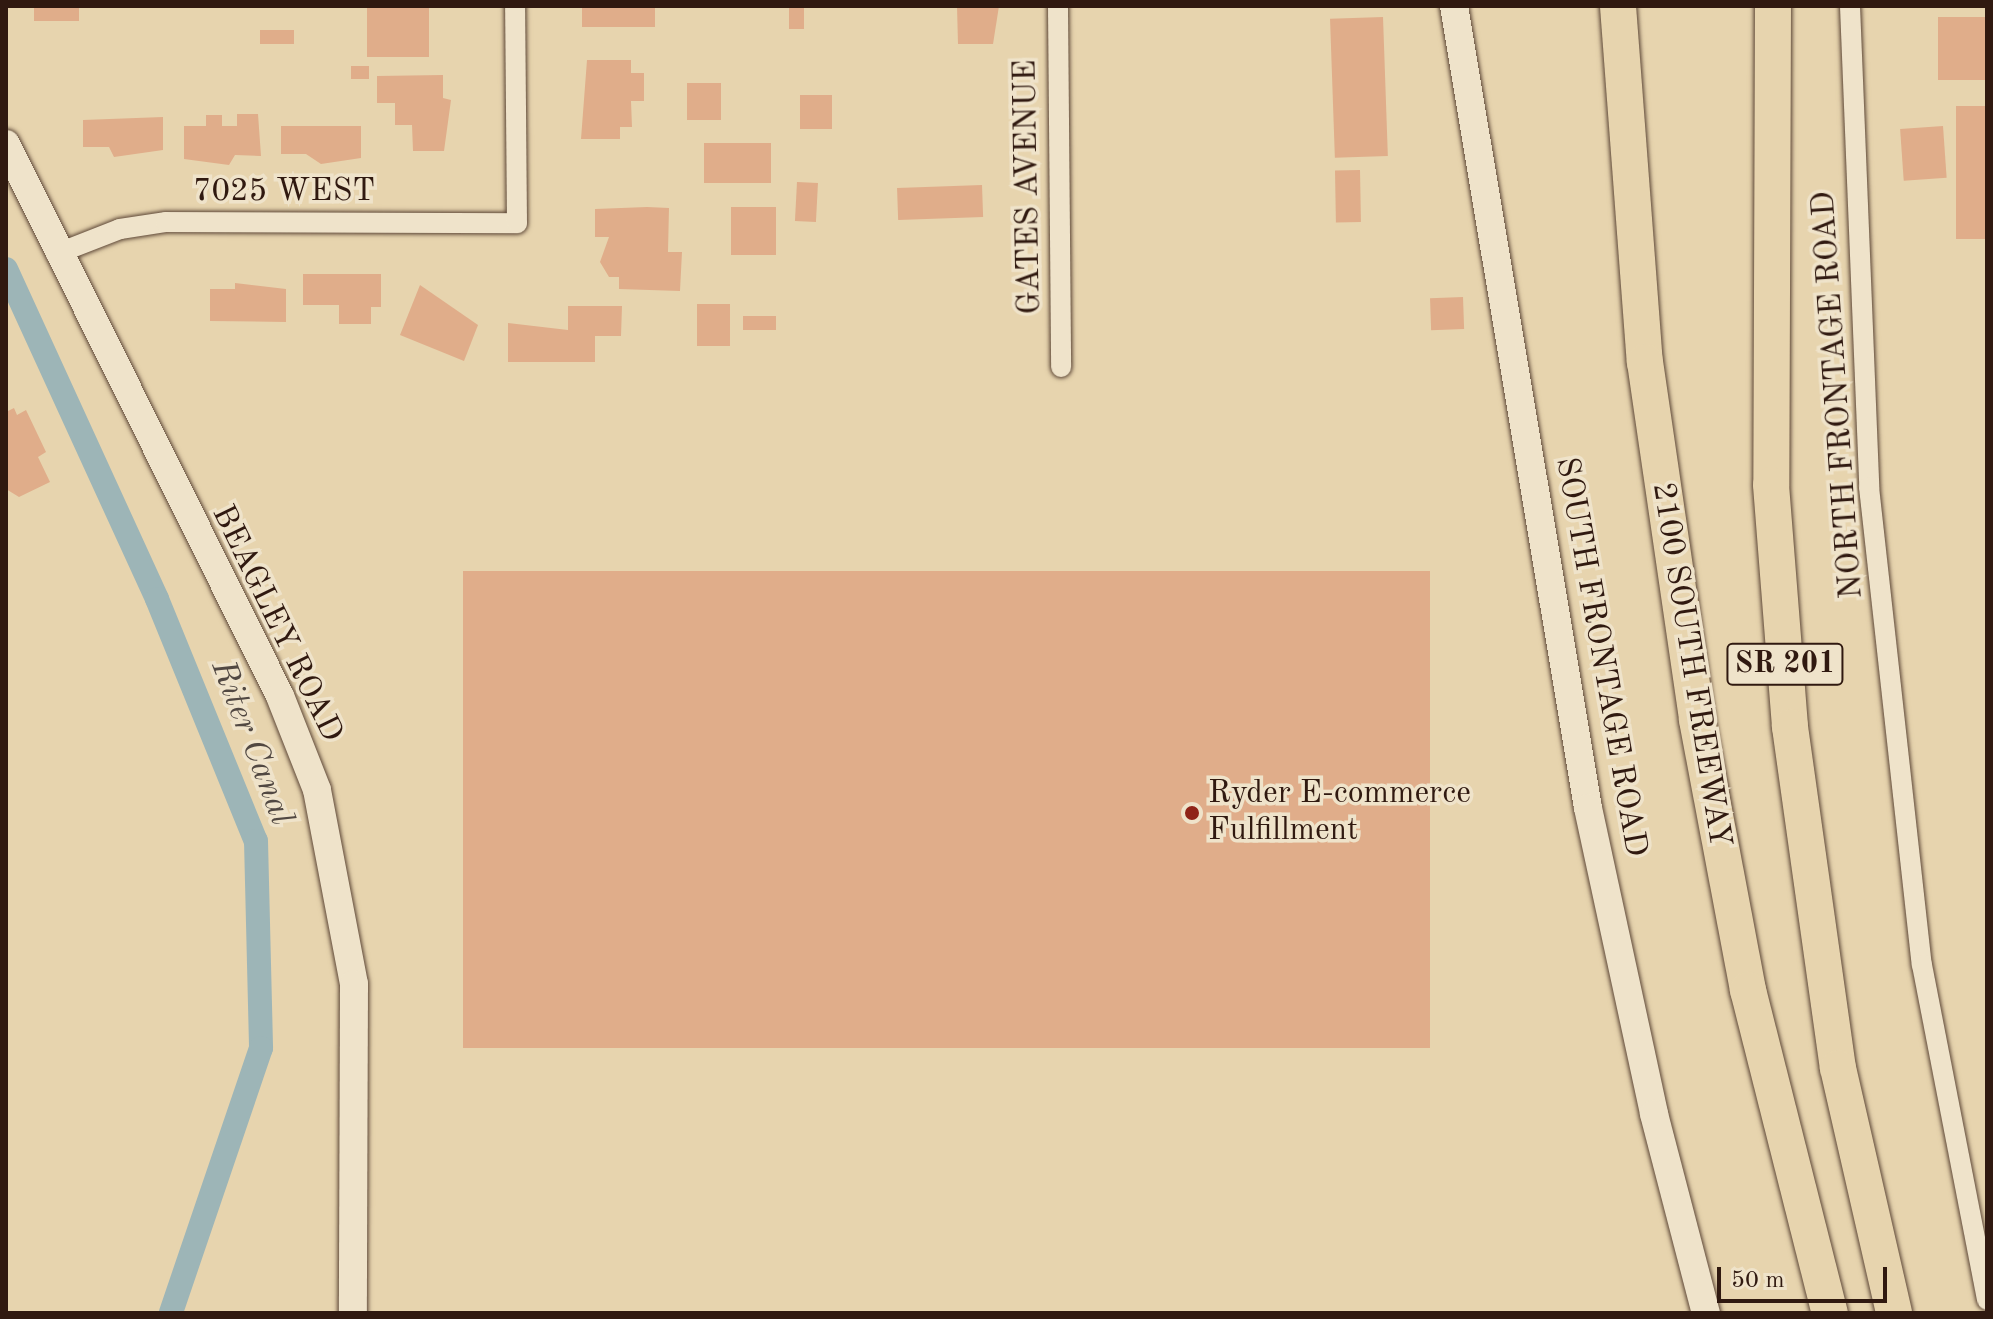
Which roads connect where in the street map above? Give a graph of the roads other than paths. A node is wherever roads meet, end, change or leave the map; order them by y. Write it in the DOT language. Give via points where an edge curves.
graph roads {
  1 [pos="515,6"];
  2 [pos="1058,6"];
  3 [pos="1454,6"];
  4 [pos="1618,6"];
  5 [pos="1773,6"];
  6 [pos="1850,6"];
  7 [pos="6,144"];
  8 [pos="56,254"];
  9 [pos="1061,367"];
  10 [pos="1987,1300"];
  11 [pos="353,1313"];
  12 [pos="1706,1313"];
  13 [pos="1830,1313"];
  14 [pos="1894,1313"];
  1 -- 8 [label="street, 7025 WEST" via="517,223 166,222 120,229"];
  2 -- 9 [label="street, GATES AVENUE"];
  3 -- 12 [label="street, SOUTH FRONTAGE ROAD" via="1588,808 1654,1114"];
  4 -- 13 [label="highway, 2100 SOUTH FREEWAY / SR 201" via="1645,362 1697,720 1752,1006"];
  5 -- 14 [label="highway, SR 201" via="1771,485 1790,727 1838,1068"];
  6 -- 10 [label="street, NORTH FRONTAGE ROAD" via="1858,328 1871,502 1922,965"];
  7 -- 8 [label="street, BEAGLEY ROAD"];
  8 -- 11 [label="street, BEAGLEY ROAD" via="280,696 328,826 355,997"];
}
